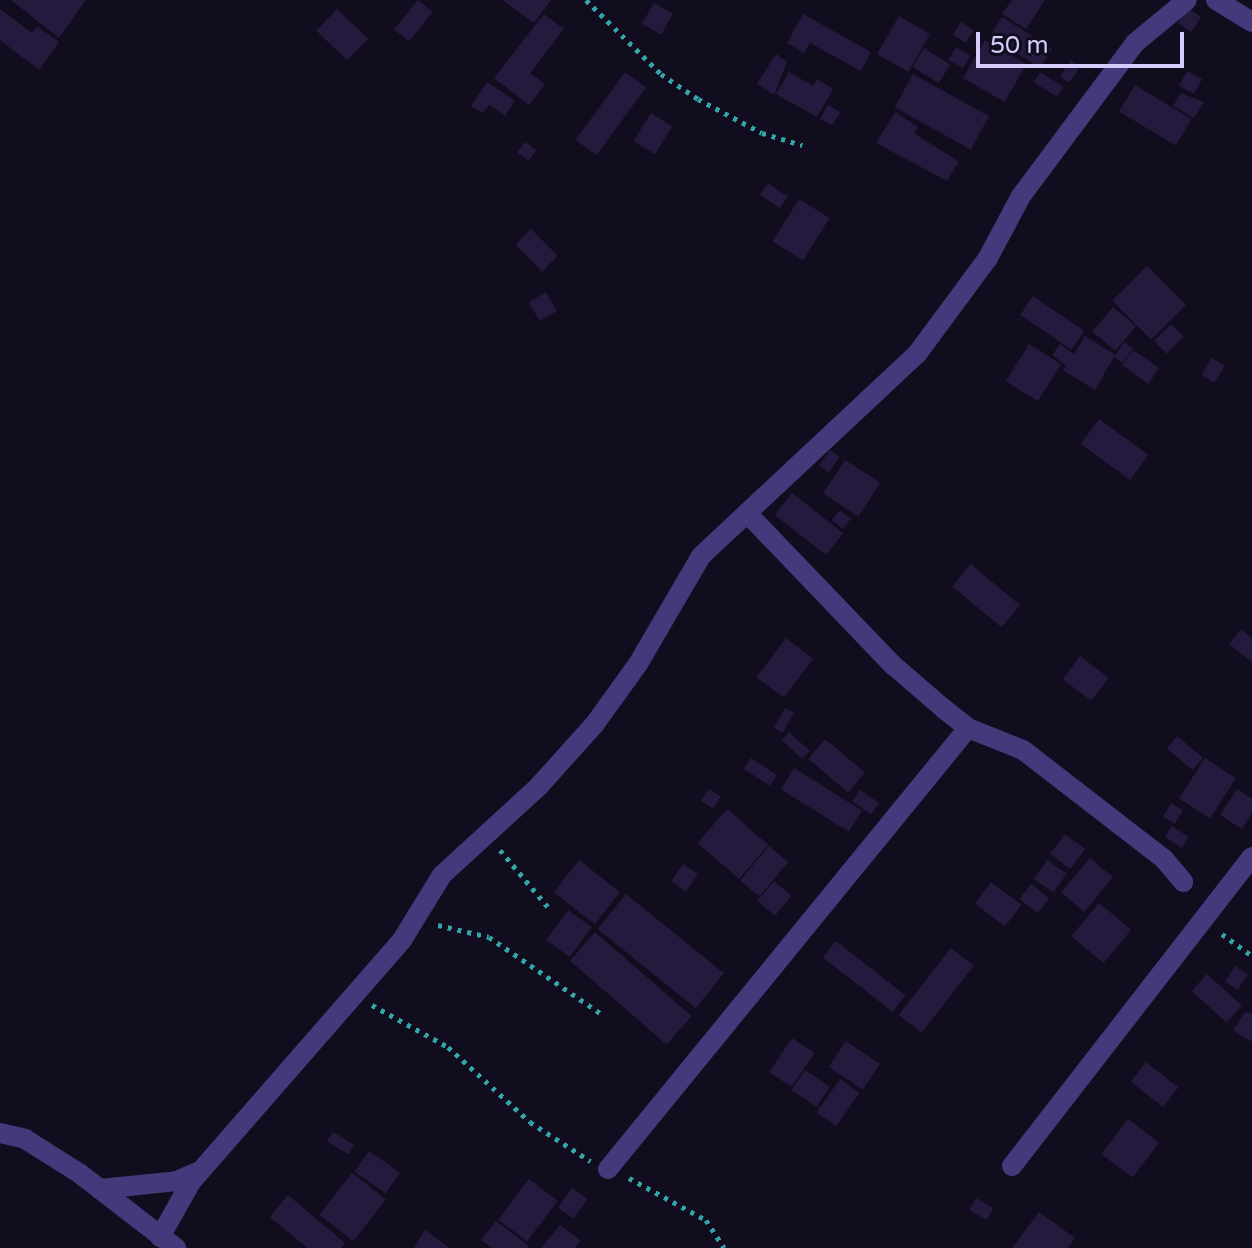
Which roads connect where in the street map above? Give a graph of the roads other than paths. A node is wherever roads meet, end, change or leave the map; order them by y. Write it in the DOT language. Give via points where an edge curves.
graph roads {
  1 [pos="1187,0"];
  2 [pos="1216,0"];
  3 [pos="1252,22"];
  4 [pos="747,513"];
  5 [pos="968,728"];
  6 [pos="1252,857"];
  7 [pos="1183,882"];
  8 [pos="0,1133"];
  9 [pos="1012,1166"];
  10 [pos="608,1169"];
  11 [pos="202,1170"];
  12 [pos="100,1189"];
  13 [pos="168,1243"];
  1 -- 4 [label="street" via="1135,43 1021,196 988,258 917,354"];
  2 -- 3 [label="street"];
  4 -- 5 [label="street" via="893,665"];
  4 -- 11 [label="street" via="701,556 638,664 594,725 539,786 442,875 407,933"];
  5 -- 7 [label="street" via="1023,750 1164,859"];
  5 -- 10 [label="street"];
  6 -- 9 [label="street"];
  8 -- 12 [label="street" via="25,1139"];
  11 -- 12 [label="street" via="177,1181"];
  11 -- 13 [label="street"];
  12 -- 13 [label="street"];
}
